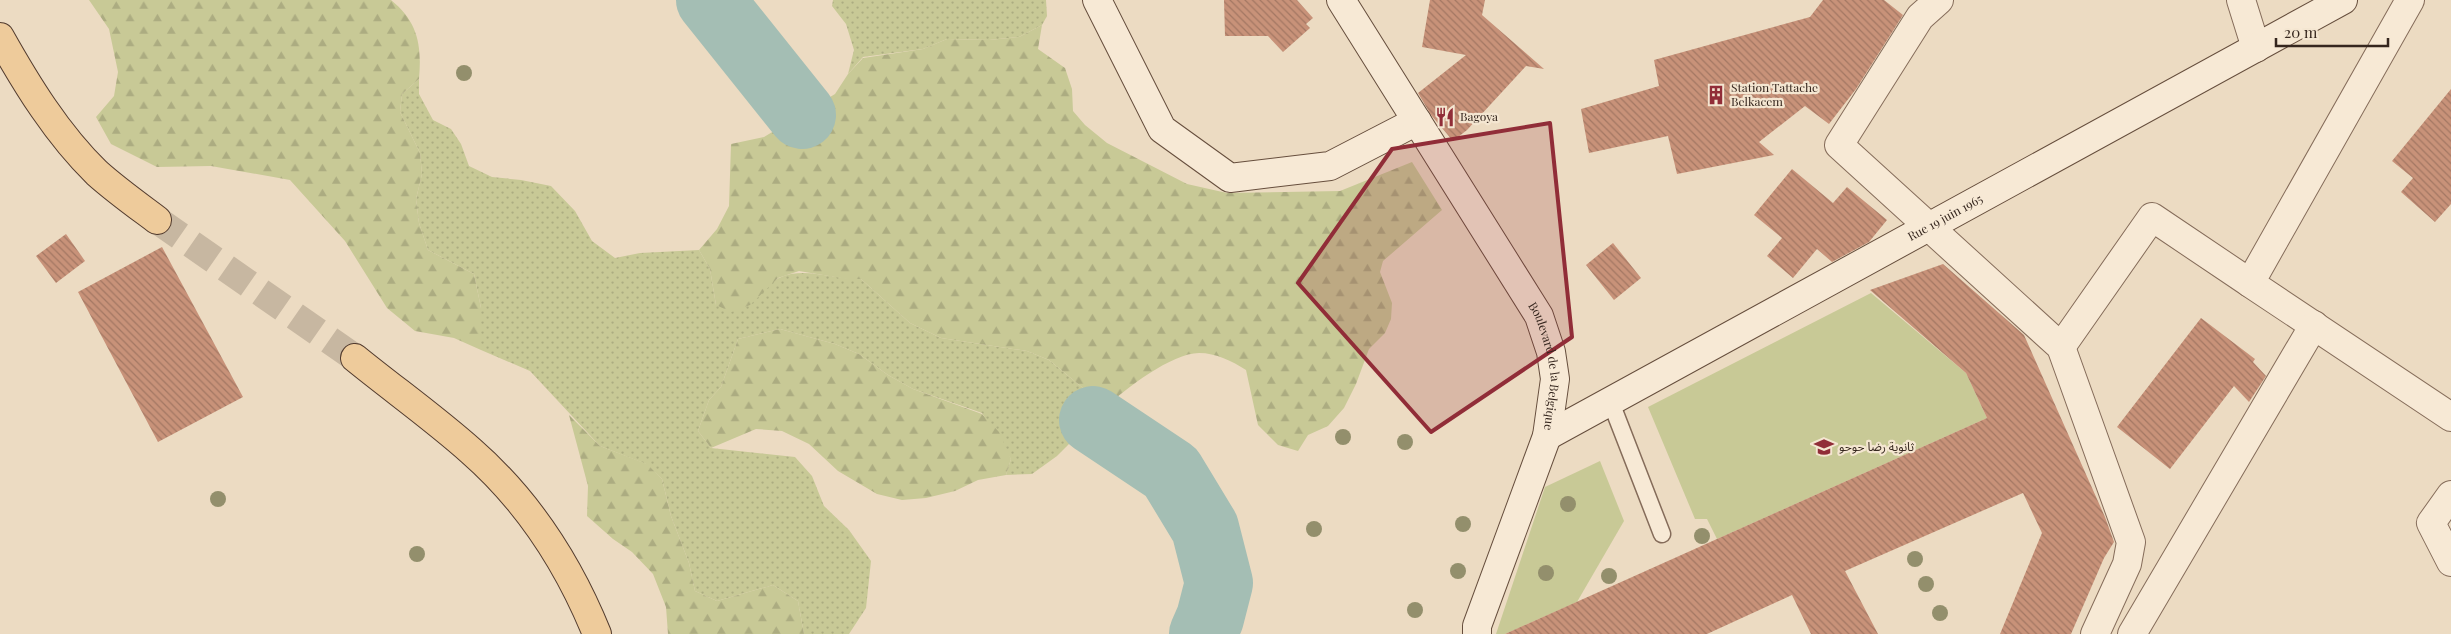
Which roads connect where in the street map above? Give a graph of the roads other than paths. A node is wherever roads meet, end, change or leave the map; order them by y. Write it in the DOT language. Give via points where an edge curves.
graph roads {
  1 [pos="1097,0"];
  2 [pos="1342,0"];
  3 [pos="1939,0"];
  4 [pos="2241,0"];
  5 [pos="2343,0"];
  6 [pos="2410,0"];
  7 [pos="5,45"];
  8 [pos="2256,48"];
  9 [pos="1421,127"];
  10 [pos="157,220"];
  11 [pos="1930,226"];
  12 [pos="2250,283"];
  13 [pos="2314,325"];
  14 [pos="2061,347"];
  15 [pos="355,358"];
  16 [pos="1610,400"];
  17 [pos="2451,417"];
  18 [pos="1547,436"];
  19 [pos="2451,495"];
  20 [pos="1662,534"];
  21 [pos="2451,562"];
  22 [pos="597,634"];
  23 [pos="1477,634"];
  24 [pos="2095,634"];
  25 [pos="2132,634"];
  1 -- 9 [label="street" via="1162,129 1230,178 1330,166"];
  2 -- 9 [label="street, Boulevard de la Belgique"];
  3 -- 11 [label="street" via="1920,17 1839,146"];
  4 -- 8 [label="street"];
  5 -- 8 [label="street, Rue 19 juin 1965"];
  6 -- 12 [label="street"];
  7 -- 10 [label="main road" via="48,115 74,148 97,173"];
  8 -- 11 [label="street, Rue 19 juin 1965"];
  9 -- 18 [label="street, Boulevard de la Belgique" via="1539,316 1551,352 1555,379"];
  11 -- 14 [label="street"];
  11 -- 16 [label="street, Rue 19 juin 1965"];
  12 -- 13 [label="street"];
  12 -- 14 [label="street" via="2152,217"];
  13 -- 17 [label="street"];
  13 -- 25 [label="street"];
  14 -- 24 [label="street" via="2131,542 2127,564"];
  15 -- 22 [label="main road" via="472,451 504,484 553,547 577,588"];
  16 -- 18 [label="street, Rue 19 juin 1965"];
  16 -- 20 [label="lane"];
  18 -- 23 [label="street, Boulevard de la Belgique" via="1477,626"];
  19 -- 21 [label="street" via="2431,523"];
}
